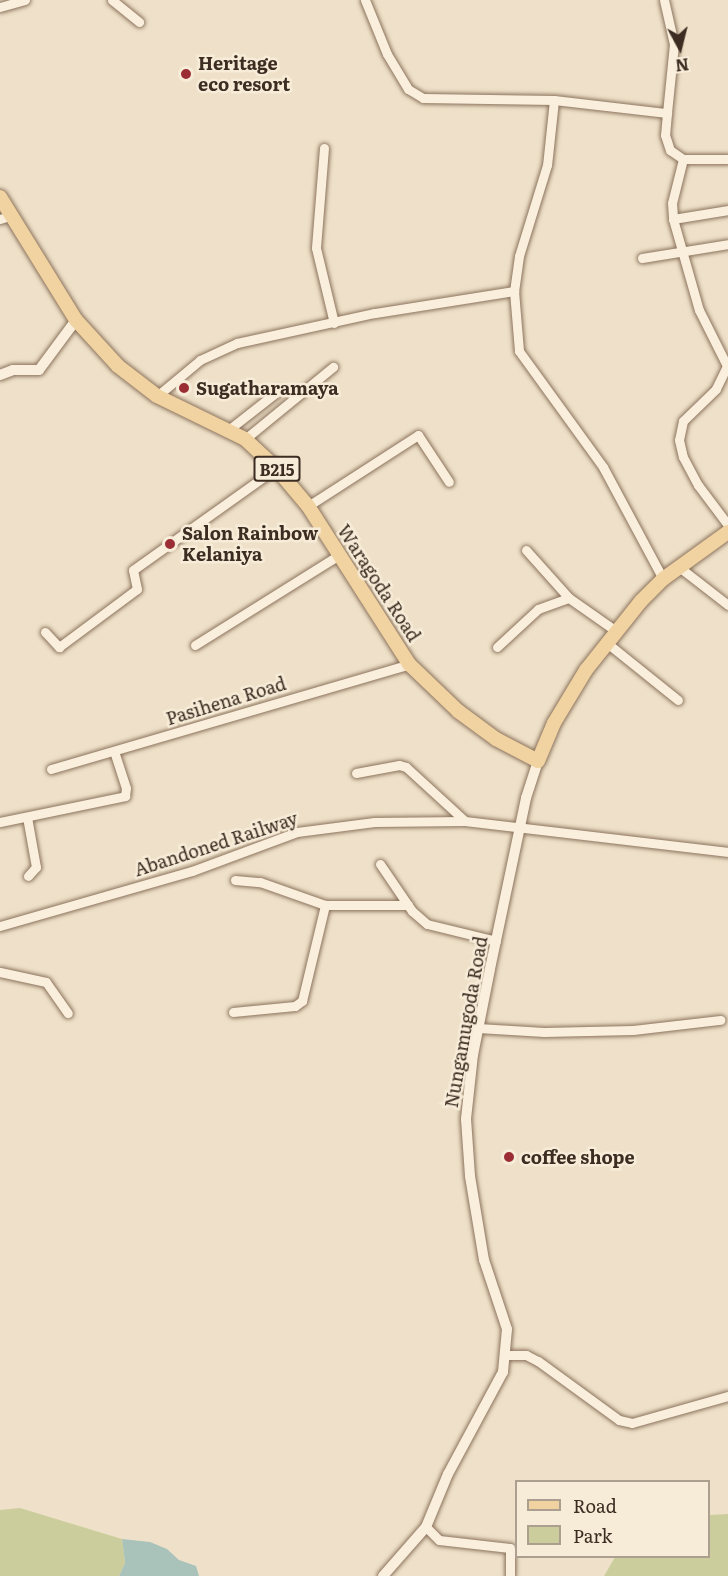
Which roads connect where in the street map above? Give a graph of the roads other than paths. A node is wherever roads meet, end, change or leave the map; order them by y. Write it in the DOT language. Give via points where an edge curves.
graph roads {
  1 [pos="25,0"];
  2 [pos="112,0"];
  3 [pos="365,0"];
  4 [pos="664,0"];
  5 [pos="0,7"];
  6 [pos="139,22"];
  7 [pos="554,100"];
  8 [pos="667,113"];
  9 [pos="324,148"];
  10 [pos="683,159"];
  11 [pos="728,159"];
  12 [pos="0,197"];
  13 [pos="728,210"];
  14 [pos="6,217"];
  15 [pos="674,219"];
  16 [pos="728,244"];
  17 [pos="682,251"];
  18 [pos="642,258"];
  19 [pos="514,291"];
  20 [pos="76,320"];
  21 [pos="334,323"];
  22 [pos="333,367"];
  23 [pos="0,375"];
  24 [pos="278,391"];
  25 [pos="157,396"];
  26 [pos="227,431"];
  27 [pos="246,439"];
  28 [pos="276,468"];
  29 [pos="449,482"];
  30 [pos="308,506"];
  31 [pos="728,525"];
  32 [pos="728,532"];
  33 [pos="526,550"];
  34 [pos="339,555"];
  35 [pos="679,567"];
  36 [pos="663,579"];
  37 [pos="568,598"];
  38 [pos="728,605"];
  39 [pos="616,631"];
  40 [pos="45,632"];
  41 [pos="607,643"];
  42 [pos="195,645"];
  43 [pos="497,647"];
  44 [pos="409,664"];
  45 [pos="678,700"];
  46 [pos="114,752"];
  47 [pos="538,761"];
  48 [pos="51,769"];
  49 [pos="356,773"];
  50 [pos="27,818"];
  51 [pos="465,821"];
  52 [pos="0,822"];
  53 [pos="519,829"];
  54 [pos="728,852"];
  55 [pos="380,864"];
  56 [pos="28,876"];
  57 [pos="235,880"];
  58 [pos="325,905"];
  59 [pos="408,905"];
  60 [pos="0,926"];
  61 [pos="496,941"];
  62 [pos="0,972"];
  63 [pos="234,1012"];
  64 [pos="68,1013"];
  65 [pos="720,1020"];
  66 [pos="478,1028"];
  67 [pos="505,1355"];
  68 [pos="728,1396"];
  69 [pos="426,1527"];
  70 [pos="383,1576"];
  71 [pos="510,1576"];
  1 -- 5 [label="street"];
  2 -- 6 [label="street"];
  3 -- 7 [label="street" via="402,80 423,98"];
  4 -- 8 [label="street" via="674,44"];
  7 -- 8 [label="street"];
  7 -- 19 [label="street" via="547,165 519,256"];
  8 -- 10 [label="street" via="665,135 670,150"];
  9 -- 21 [label="street" via="316,248"];
  10 -- 11 [label="street"];
  10 -- 15 [label="street" via="672,203"];
  12 -- 14 [label="main road, Waragoda Road / B215"];
  13 -- 15 [label="street"];
  14 -- 20 [label="main road, Waragoda Road / B215"];
  15 -- 17 [label="street"];
  16 -- 17 [label="street"];
  17 -- 18 [label="street"];
  17 -- 31 [label="street" via="699,310 727,366 716,389 683,421 679,440 698,485"];
  19 -- 21 [label="street"];
  19 -- 36 [label="street" via="519,351 603,466"];
  20 -- 23 [label="street" via="39,370 14,370"];
  20 -- 25 [label="main road, Waragoda Road / B215" via="118,366"];
  21 -- 25 [label="street" via="237,343 200,360"];
  22 -- 27 [label="street"];
  24 -- 26 [label="street"];
  25 -- 26 [label="main road, Waragoda Road / B215"];
  26 -- 27 [label="main road, Waragoda Road / B215"];
  27 -- 28 [label="main road, Waragoda Road / B215"];
  28 -- 30 [label="main road, Waragoda Road / B215"];
  28 -- 40 [label="street" via="133,570 137,590 59,647"];
  29 -- 30 [label="street" via="418,435"];
  30 -- 34 [label="main road, Waragoda Road / B215"];
  32 -- 35 [label="main road"];
  33 -- 37 [label="street"];
  34 -- 42 [label="street"];
  34 -- 44 [label="main road, Waragoda Road / B215"];
  35 -- 36 [label="main road"];
  35 -- 38 [label="street"];
  36 -- 39 [label="main road"];
  37 -- 39 [label="street"];
  37 -- 43 [label="street" via="538,609"];
  39 -- 41 [label="main road"];
  41 -- 45 [label="street"];
  41 -- 47 [label="main road" via="554,723"];
  44 -- 46 [label="street, Pasihena Road"];
  44 -- 47 [label="main road, Waragoda Road / B215" via="458,711 496,739"];
  46 -- 48 [label="street, Pasihena Road"];
  46 -- 50 [label="street" via="125,796"];
  47 -- 53 [label="street, Nungamugoda Road"];
  49 -- 51 [label="street" via="406,767"];
  50 -- 52 [label="street"];
  50 -- 56 [label="street" via="36,867"];
  51 -- 53 [label="street, Abandoned Railway"];
  51 -- 60 [label="street, Abandoned Railway" via="374,822 297,832 192,871"];
  53 -- 54 [label="street, Abandoned Railway"];
  53 -- 61 [label="street, Nungamugoda Road"];
  55 -- 59 [label="street"];
  57 -- 58 [label="street" via="260,882"];
  58 -- 59 [label="street"];
  58 -- 63 [label="street" via="302,1001 295,1006"];
  59 -- 61 [label="street" via="427,924"];
  61 -- 66 [label="street, Nungamugoda Road"];
  62 -- 64 [label="street" via="46,982"];
  65 -- 66 [label="street" via="633,1030 544,1032"];
  66 -- 67 [label="street, Nungamugoda Road" via="466,1119 470,1176 484,1260 507,1329"];
  67 -- 68 [label="street" via="526,1355 538,1360 619,1420 632,1423"];
  67 -- 69 [label="street, Nungamugoda Road" via="494,1395 448,1474"];
  69 -- 70 [label="street, Nungamugoda Road"];
  69 -- 71 [label="street" via="439,1540 510,1548"];
}
